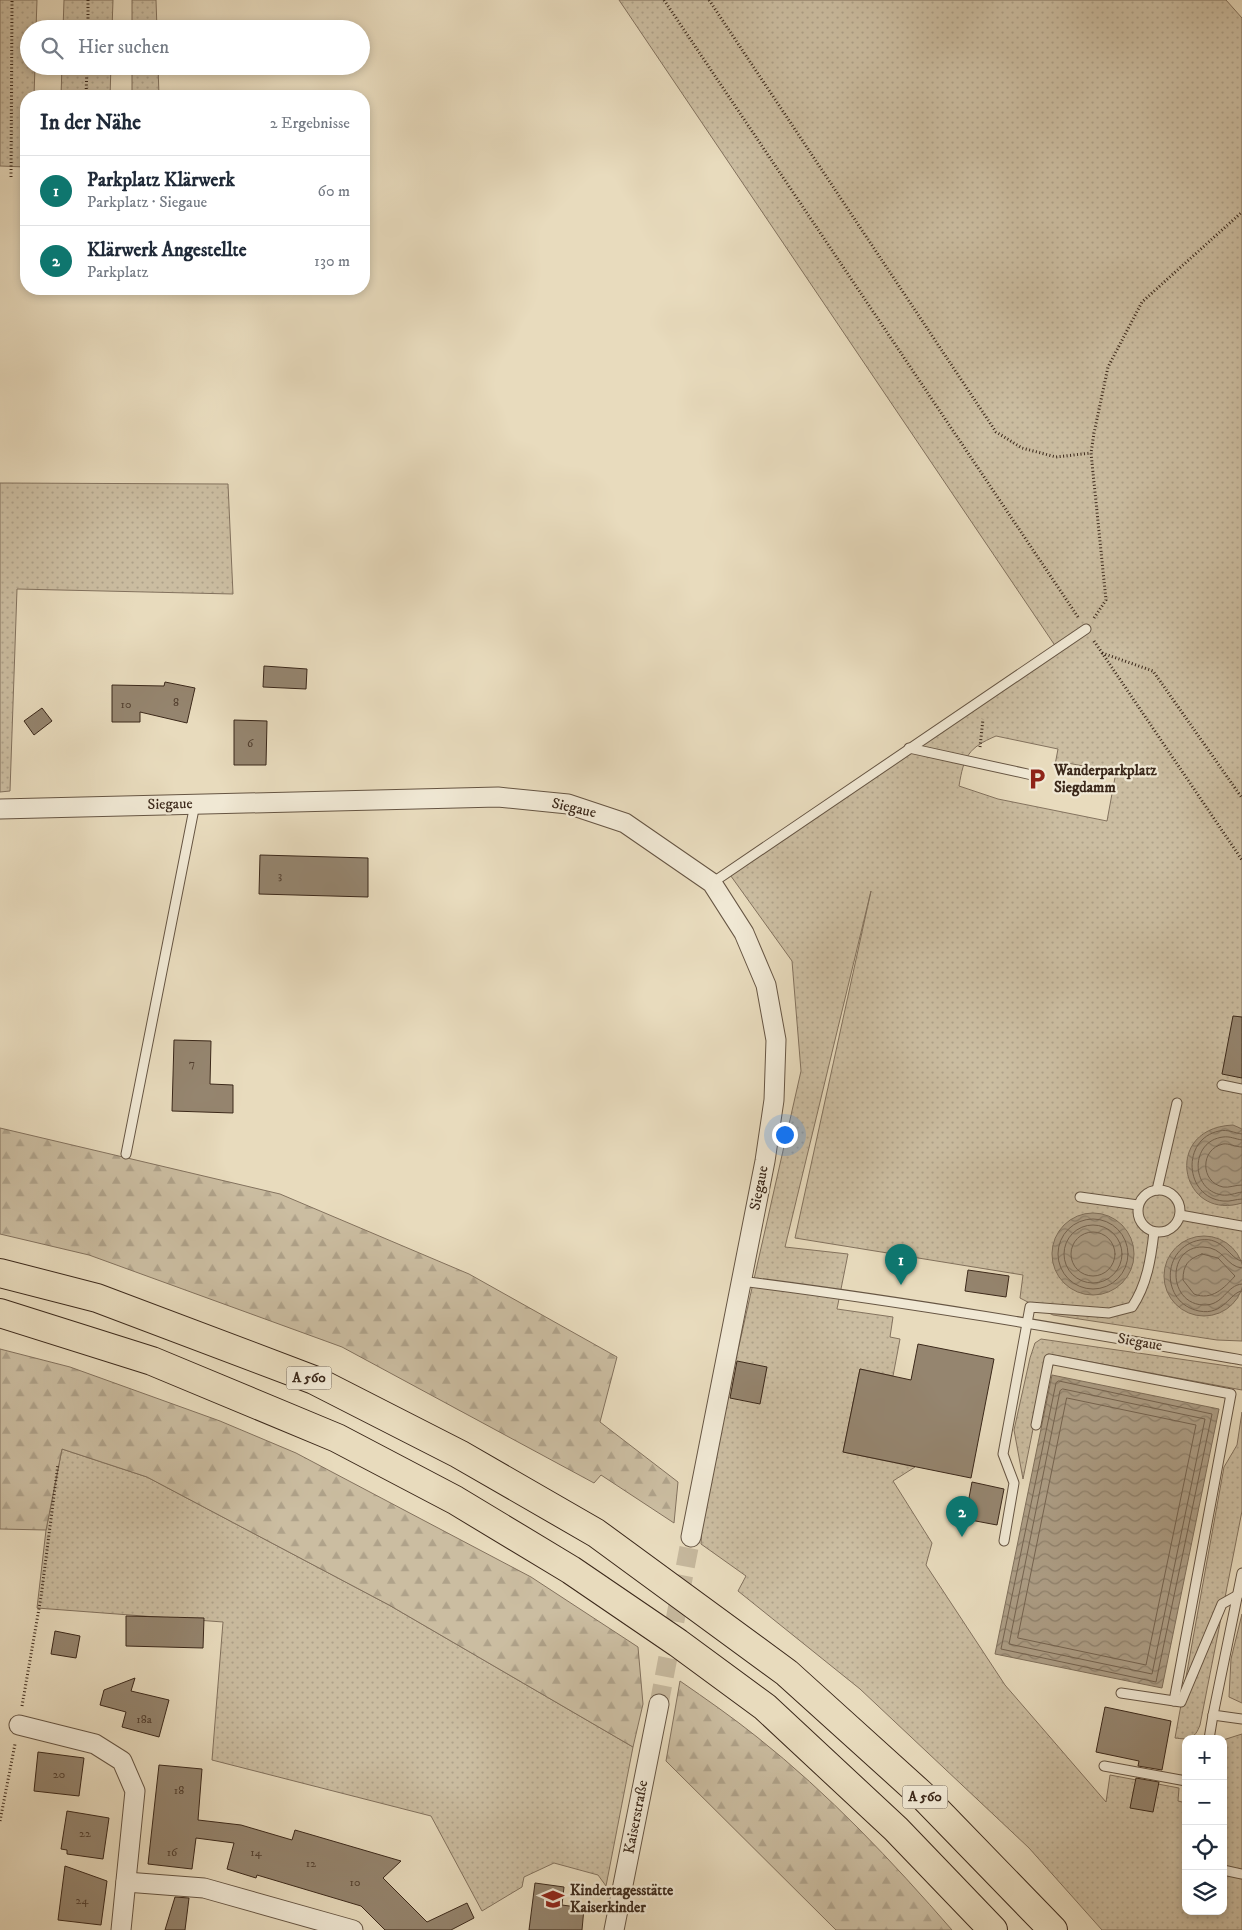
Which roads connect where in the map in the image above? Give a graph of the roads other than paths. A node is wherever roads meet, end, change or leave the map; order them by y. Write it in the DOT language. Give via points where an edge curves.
graph roads {
  1 [pos="1086,629"];
  2 [pos="909,748"];
  3 [pos="1032,775"];
  4 [pos="195,804"];
  5 [pos="0,809"];
  6 [pos="712,883"];
  7 [pos="1222,1085"];
  8 [pos="1242,1089"];
  9 [pos="1177,1103"];
  10 [pos="126,1154"];
  11 [pos="1158,1190"];
  12 [pos="1080,1197"];
  13 [pos="1138,1205"];
  14 [pos="1180,1215"];
  15 [pos="1242,1226"];
  16 [pos="1154,1232"];
  17 [pos="0,1273"];
  18 [pos="740,1281"];
  19 [pos="0,1313"];
  20 [pos="1029,1323"];
  21 [pos="1242,1360"];
  22 [pos="1036,1425"];
  23 [pos="691,1537"];
  24 [pos="1004,1541"];
  25 [pos="1242,1573"];
  26 [pos="1238,1595"];
  27 [pos="1121,1693"];
  28 [pos="1174,1701"];
  29 [pos="659,1704"];
  30 [pos="1213,1715"];
  31 [pos="1242,1719"];
  32 [pos="19,1725"];
  33 [pos="1209,1735"];
  34 [pos="1104,1766"];
  35 [pos="1182,1780"];
  36 [pos="1227,1871"];
  37 [pos="1242,1874"];
  38 [pos="126,1882"];
  39 [pos="121,1930"];
  40 [pos="353,1930"];
  41 [pos="614,1930"];
  42 [pos="993,1930"];
  43 [pos="1053,1930"];
  1 -- 2 [label="lane"];
  2 -- 3 [label="lane"];
  2 -- 6 [label="lane"];
  4 -- 5 [label="street, Siegaue"];
  4 -- 6 [label="street, Siegaue" via="498,797 568,804 625,823"];
  4 -- 10 [label="lane"];
  6 -- 18 [label="street, Siegaue" via="744,933 766,986 776,1040 774,1100"];
  7 -- 8 [label="lane"];
  9 -- 11 [label="lane"];
  11 -- 13 [label="lane" via="1146,1194"];
  11 -- 14 [label="lane" via="1170,1193 1178,1203"];
  12 -- 13 [label="lane"];
  13 -- 16 [label="lane" via="1141,1222"];
  14 -- 15 [label="lane"];
  14 -- 16 [label="lane" via="1171,1229"];
  16 -- 20 [label="lane" via="1142,1293 1132,1307 1109,1313 1030,1307"];
  17 -- 43 [label="highway, A 560" via="97,1298 314,1380 459,1454 596,1533 787,1673 923,1796"];
  18 -- 20 [label="lane, Siegaue"];
  18 -- 23 [label="street, Siegaue"];
  19 -- 42 [label="highway, A 560" via="152,1360 337,1438 455,1500 571,1570 766,1707 896,1829"];
  20 -- 21 [label="lane, Siegaue"];
  20 -- 24 [label="lane" via="1003,1454 1014,1484"];
  22 -- 28 [label="lane" via="1049,1359 1231,1394"];
  25 -- 26 [label="lane"];
  26 -- 28 [label="lane" via="1222,1604 1181,1702"];
  26 -- 30 [label="lane"];
  27 -- 28 [label="lane"];
  29 -- 41 [label="street, Kaiserstraße"];
  30 -- 31 [label="lane"];
  30 -- 33 [label="lane"];
  32 -- 38 [label="street" via="95,1744 122,1761 135,1791"];
  34 -- 35 [label="lane"];
  36 -- 37 [label="lane"];
  38 -- 39 [label="street"];
  38 -- 40 [label="street" via="204,1888"];
}
